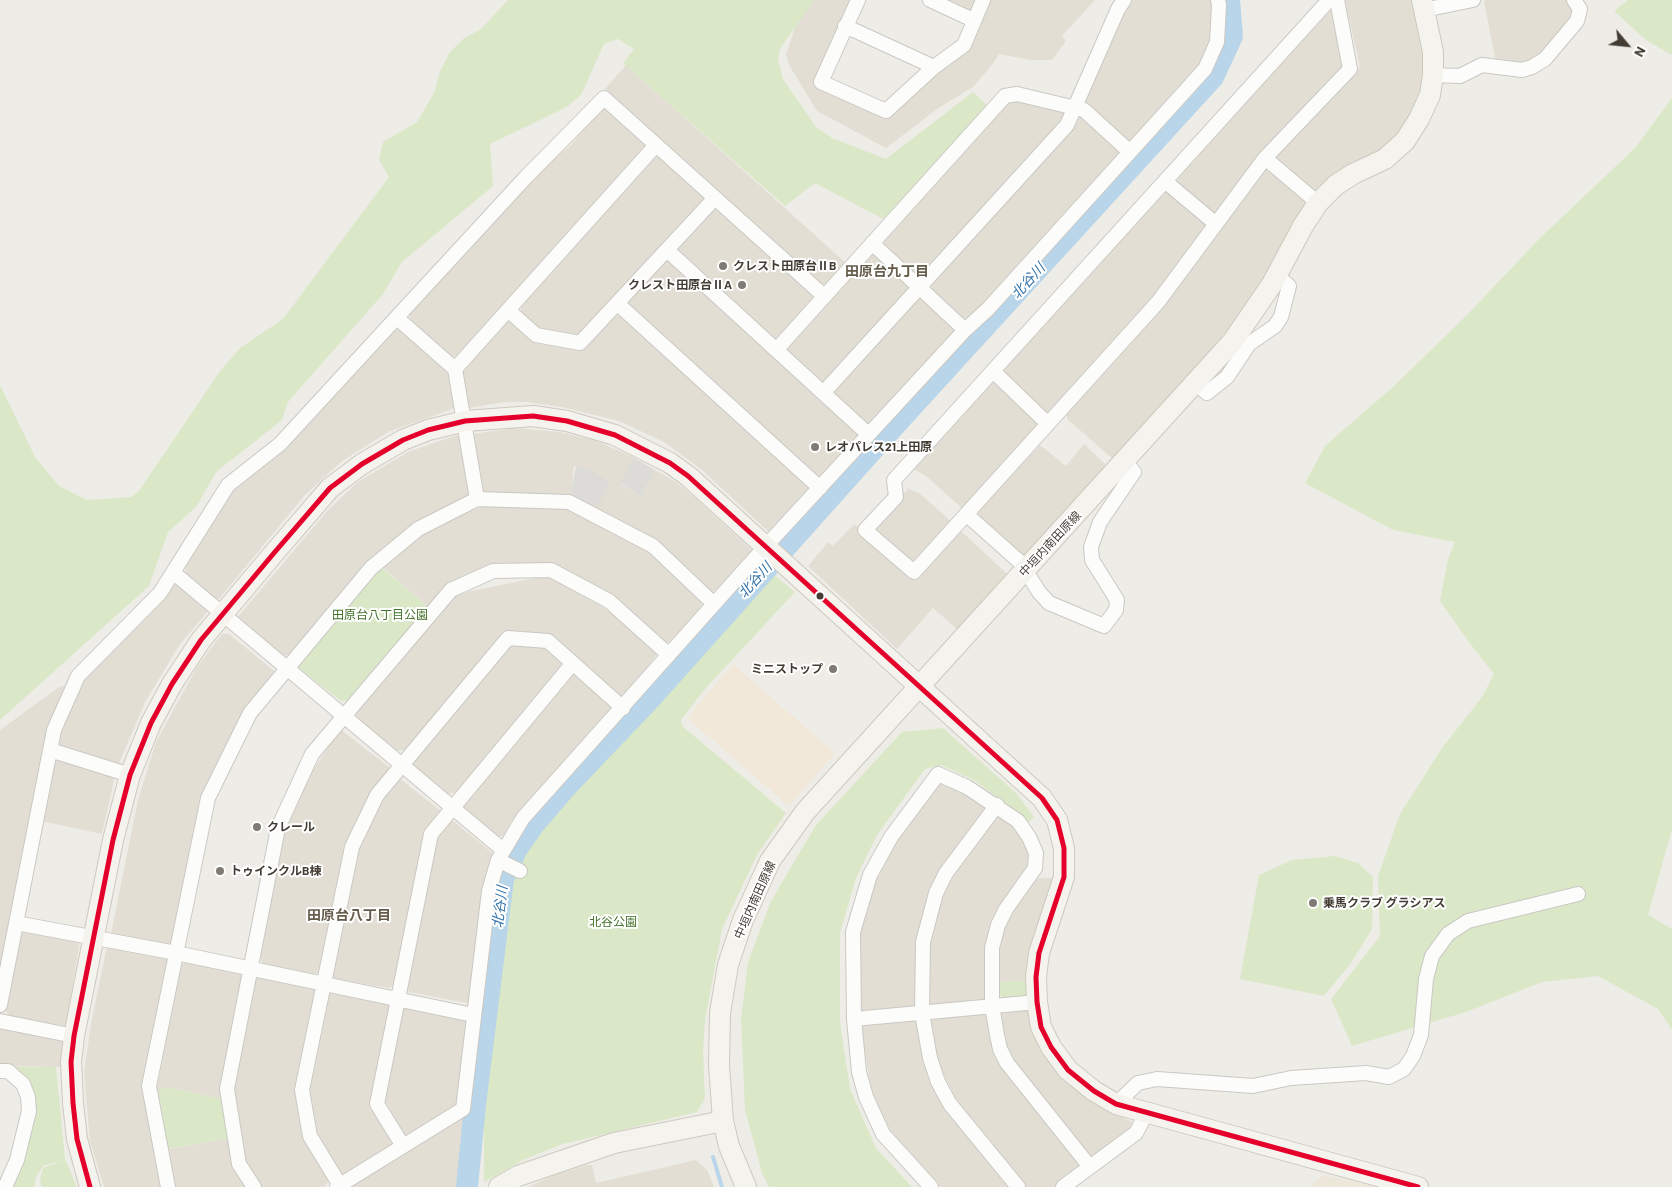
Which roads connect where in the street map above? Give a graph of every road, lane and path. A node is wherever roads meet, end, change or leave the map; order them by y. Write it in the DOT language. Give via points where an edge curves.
graph roads {
  1 [pos="858,0"];
  2 [pos="930,0"];
  3 [pos="983,0"];
  4 [pos="1124,0"];
  5 [pos="1218,0"];
  6 [pos="1329,0"];
  7 [pos="1337,0"];
  8 [pos="1474,0"];
  9 [pos="1574,0"];
  10 [pos="1423,5"];
  11 [pos="973,20"];
  12 [pos="845,26"];
  13 [pos="934,67"];
  14 [pos="1433,75"];
  15 [pos="1076,107"];
  16 [pos="656,145"];
  17 [pos="1130,152"];
  18 [pos="1265,158"];
  19 [pos="1166,182"];
  20 [pos="715,198"];
  21 [pos="1318,203"];
  22 [pos="1216,224"];
  23 [pos="872,243"];
  24 [pos="668,250"];
  25 [pos="920,288"];
  26 [pos="824,296"];
  27 [pos="618,304"];
  28 [pos="508,310"];
  29 [pos="398,318"];
  30 [pos="965,330"];
  31 [pos="777,350"];
  32 [pos="454,369"];
  33 [pos="993,371"];
  34 [pos="824,392"];
  35 [pos="465,420"];
  36 [pos="1048,424"];
  37 [pos="868,434"];
  38 [pos="1125,461"];
  39 [pos="820,488"];
  40 [pos="477,499"];
  41 [pos="1081,510"];
  42 [pos="966,514"];
  43 [pos="1100,522"];
  44 [pos="768,549"];
  45 [pos="1026,570"];
  46 [pos="174,573"];
  47 [pos="714,604"];
  48 [pos="223,614"];
  49 [pos="669,655"];
  50 [pos="573,663"];
  51 [pos="287,668"];
  52 [pos="920,686"];
  53 [pos="623,708"];
  54 [pos="345,716"];
  55 [pos="50,750"];
  56 [pos="403,764"];
  57 [pos="130,775"];
  58 [pos="998,805"];
  59 [pos="452,806"];
  60 [pos="501,857"];
  61 [pos="520,871"];
  62 [pos="1578,894"];
  63 [pos="16,923"];
  64 [pos="94,938"];
  65 [pos="176,953"];
  66 [pos="251,969"];
  67 [pos="324,983"];
  68 [pos="399,999"];
  69 [pos="1037,1002"];
  70 [pos="0,1005"];
  71 [pos="992,1006"];
  72 [pos="922,1013"];
  73 [pos="474,1015"];
  74 [pos="854,1019"];
  75 [pos="0,1021"];
  76 [pos="74,1036"];
  77 [pos="0,1070"];
  78 [pos="1116,1104"];
  79 [pos="1146,1114"];
  80 [pos="723,1121"];
  81 [pos="403,1146"];
  82 [pos="1090,1167"];
  83 [pos="339,1186"];
  84 [pos="5,1187"];
  85 [pos="90,1187"];
  86 [pos="168,1187"];
  87 [pos="254,1187"];
  88 [pos="499,1187"];
  89 [pos="746,1187"];
  90 [pos="930,1187"];
  91 [pos="1018,1187"];
  92 [pos="1062,1187"];
  93 [pos="1418,1187"];
  1 -- 12 [label="street"];
  2 -- 11 [label="street"];
  3 -- 11 [label="street"];
  4 -- 15 [label="street"];
  5 -- 17 [label="street" via="1217,42 1205,69"];
  6 -- 19 [label="street"];
  7 -- 18 [label="street" via="1350,69"];
  8 -- 10 [label="street"];
  9 -- 14 [label="street" via="1580,9 1577,21 1546,58 1532,67 1522,70 1482,65 1460,76"];
  10 -- 14 [label="street, 中垣内南田原線" via="1433,52"];
  11 -- 13 [label="street" via="964,44"];
  12 -- 13 [label="street"];
  12 -- 13 [label="street" via="821,82 886,111"];
  14 -- 21 [label="street, 中垣内南田原線" via="1430,95 1405,141 1385,159 1336,184"];
  15 -- 17 [label="street" via="1084,110"];
  15 -- 23 [label="street" via="1017,94 1005,96"];
  15 -- 25 [label="street" via="1068,125"];
  16 -- 20 [label="street"];
  16 -- 28 [label="street"];
  16 -- 29 [label="street" via="604,98"];
  17 -- 30 [label="street" via="988,309"];
  18 -- 21 [label="street"];
  18 -- 22 [label="street"];
  19 -- 22 [label="street"];
  19 -- 33 [label="street"];
  20 -- 24 [label="street"];
  20 -- 26 [label="street"];
  21 -- 38 [label="street, 中垣内南田原線" via="1254,313 1233,341"];
  22 -- 36 [label="street" via="1158,302"];
  23 -- 25 [label="street"];
  23 -- 26 [label="street"];
  24 -- 27 [label="street"];
  24 -- 31 [label="street"];
  25 -- 30 [label="street"];
  25 -- 34 [label="street"];
  26 -- 31 [label="street"];
  27 -- 28 [label="street" via="580,343 536,335"];
  27 -- 39 [label="street"];
  28 -- 32 [label="street"];
  29 -- 32 [label="street"];
  29 -- 46 [label="street" via="280,444 228,485"];
  30 -- 37 [label="street"];
  31 -- 34 [label="street"];
  32 -- 35 [label="street"];
  33 -- 36 [label="street"];
  33 -- 42 [label="street" via="894,480 896,497 865,530 914,572"];
  34 -- 37 [label="street"];
  35 -- 40 [label="street"];
  35 -- 44 [label="street" via="533,416 567,421 616,435 688,476"];
  35 -- 48 [label="street" via="403,440 330,488"];
  36 -- 42 [label="street"];
  37 -- 39 [label="street"];
  38 -- 41 [label="street, 中垣内南田原線"];
  38 -- 43 [label="street" via="1134,472"];
  39 -- 44 [label="street"];
  40 -- 47 [label="street" via="569,502 653,546"];
  40 -- 51 [label="street" via="418,529 371,568"];
  41 -- 43 [label="street"];
  41 -- 45 [label="street, 中垣内南田原線"];
  42 -- 45 [label="street"];
  43 -- 45 [label="street" via="1091,547 1092,560 1117,600 1116,610 1104,626 1049,603"];
  44 -- 47 [label="street"];
  44 -- 52 [label="street"];
  45 -- 52 [label="street, 中垣内南田原線"];
  46 -- 48 [label="street"];
  46 -- 55 [label="street" via="160,593 78,676 54,730"];
  47 -- 49 [label="street"];
  48 -- 51 [label="street"];
  48 -- 57 [label="street" via="172,684 151,723"];
  49 -- 53 [label="street"];
  49 -- 54 [label="street" via="609,601 551,570 493,571 451,590"];
  50 -- 53 [label="street"];
  50 -- 56 [label="street" via="548,641 508,638"];
  50 -- 59 [label="street"];
  51 -- 54 [label="street"];
  51 -- 65 [label="street" via="250,713 208,798"];
  52 -- 69 [label="street" via="1042,798 1057,820 1064,848 1064,877 1039,954"];
  52 -- 80 [label="street, 中垣内南田原線" via="805,812 770,861 743,920 728,966 720,1013"];
  53 -- 60 [label="street" via="522,818"];
  54 -- 56 [label="street"];
  54 -- 66 [label="street" via="312,754 278,828"];
  55 -- 57 [label="street"];
  55 -- 63 [label="street"];
  56 -- 59 [label="street"];
  56 -- 67 [label="street" via="378,795 352,847"];
  57 -- 64 [label="street" via="113,840"];
  58 -- 71 [label="street" via="1018,821 1036,853 1035,868 998,925 992,948"];
  58 -- 72 [label="street" via="946,873 936,894 923,942"];
  58 -- 74 [label="street" via="938,774 891,837 870,875 853,932"];
  59 -- 60 [label="street"];
  59 -- 68 [label="street" via="431,834"];
  60 -- 61 [label="street"];
  60 -- 73 [label="street" via="489,891"];
  62 -- 78 [label="street" via="1468,921 1448,934 1432,956 1426,979 1421,1035 1413,1056 1404,1069 1389,1077 1366,1073 1291,1078 1253,1086 1157,1079 1138,1083"];
  63 -- 64 [label="street"];
  63 -- 70 [label="street"];
  64 -- 65 [label="street"];
  64 -- 76 [label="street"];
  65 -- 66 [label="street"];
  65 -- 86 [label="street" via="150,1086"];
  66 -- 67 [label="street"];
  66 -- 87 [label="street" via="227,1089 239,1164"];
  67 -- 68 [label="street"];
  67 -- 83 [label="street" via="302,1090 310,1136"];
  68 -- 73 [label="street"];
  68 -- 81 [label="street" via="377,1104"];
  69 -- 71 [label="street"];
  69 -- 78 [label="street" via="1041,1027 1068,1070"];
  71 -- 72 [label="street"];
  71 -- 82 [label="street" via="1000,1049 1007,1063"];
  72 -- 74 [label="street"];
  72 -- 91 [label="street" via="930,1058 950,1104"];
  73 -- 81 [label="street" via="463,1109"];
  74 -- 90 [label="street" via="866,1097 883,1134"];
  75 -- 76 [label="street"];
  76 -- 85 [label="street" via="71,1062 73,1103 77,1139"];
  77 -- 84 [label="street" via="23,1084 29,1111 17,1160"];
  78 -- 79 [label="street"];
  79 -- 82 [label="street" via="1136,1133"];
  79 -- 93 [label="street"];
  80 -- 88 [label="street" via="614,1143 518,1176"];
  80 -- 89 [label="street, 中垣内南田原線" via="729,1146"];
  81 -- 83 [label="street"];
  82 -- 92 [label="street"];
}
